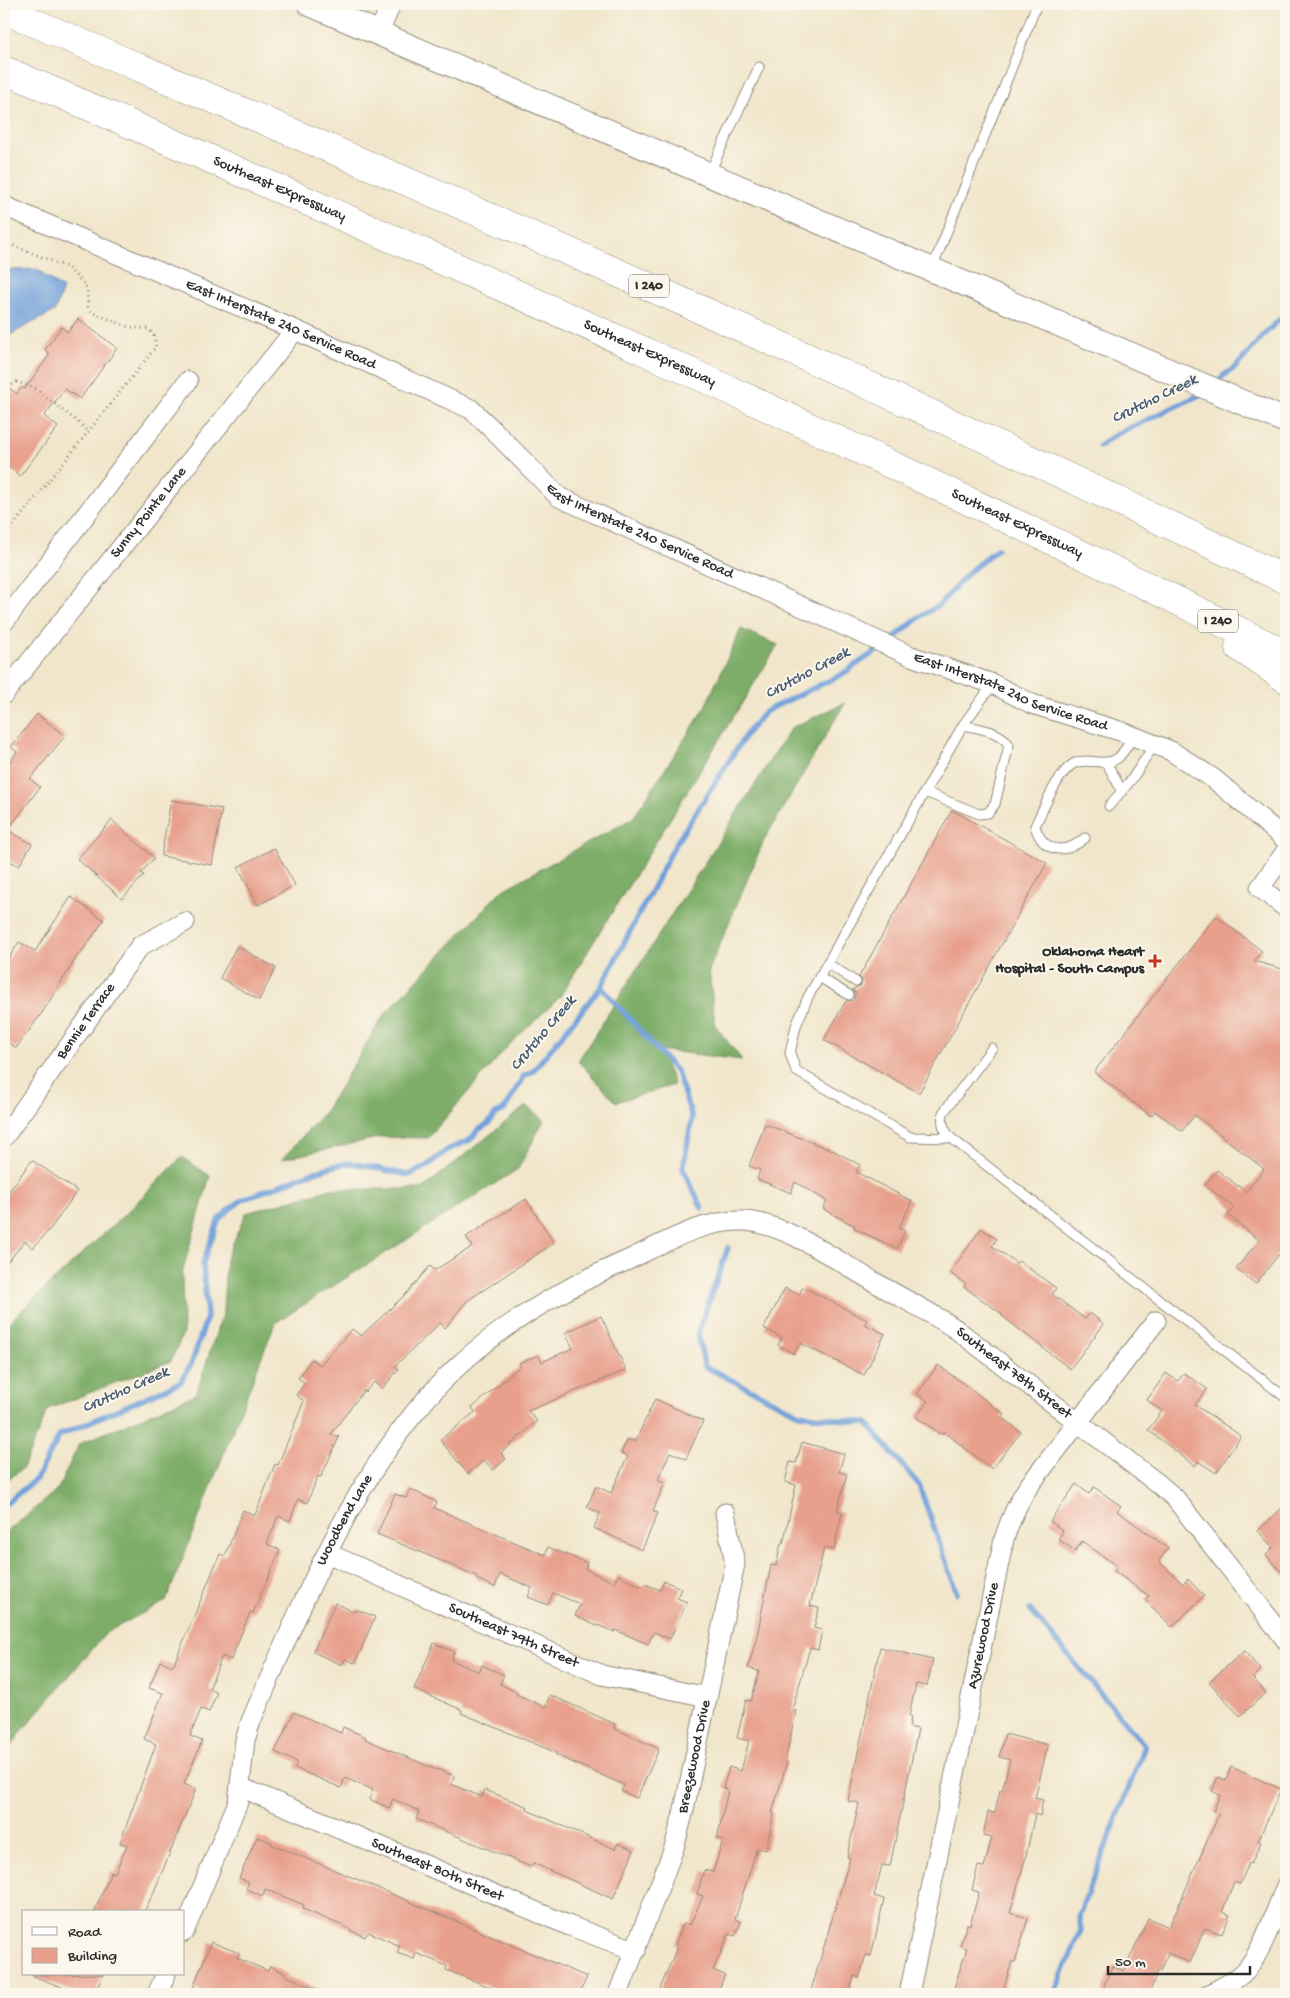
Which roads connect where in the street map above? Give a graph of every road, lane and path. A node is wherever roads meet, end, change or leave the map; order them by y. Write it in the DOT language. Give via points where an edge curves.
graph roads {
  1 [pos="310,4"];
  2 [pos="391,4"];
  3 [pos="1037,4"];
  4 [pos="4,10"];
  5 [pos="379,32"];
  6 [pos="759,67"];
  7 [pos="4,70"];
  8 [pos="709,174"];
  9 [pos="4,206"];
  10 [pos="4,242"];
  11 [pos="932,270"];
  12 [pos="295,330"];
  13 [pos="188,381"];
  14 [pos="12,385"];
  15 [pos="1286,420"];
  16 [pos="89,431"];
  17 [pos="4,537"];
  18 [pos="1286,580"];
  19 [pos="1150,587"];
  20 [pos="4,622"];
  21 [pos="1286,654"];
  22 [pos="1286,679"];
  23 [pos="993,684"];
  24 [pos="4,694"];
  25 [pos="963,725"];
  26 [pos="1134,736"];
  27 [pos="1155,744"];
  28 [pos="1106,762"];
  29 [pos="1122,791"];
  30 [pos="925,792"];
  31 [pos="1109,806"];
  32 [pos="1085,838"];
  33 [pos="1286,840"];
  34 [pos="1286,851"];
  35 [pos="1286,908"];
  36 [pos="185,922"];
  37 [pos="827,963"];
  38 [pos="819,977"];
  39 [pos="856,982"];
  40 [pos="849,995"];
  41 [pos="992,1048"];
  42 [pos="4,1138"];
  43 [pos="951,1138"];
  44 [pos="675,1239"];
  45 [pos="1156,1321"];
  46 [pos="1286,1398"];
  47 [pos="1078,1422"];
  48 [pos="725,1513"];
  49 [pos="327,1553"];
  50 [pos="1286,1640"];
  51 [pos="707,1697"];
  52 [pos="240,1787"];
  53 [pos="1286,1886"];
  54 [pos="185,1930"];
  55 [pos="636,1951"];
  56 [pos="165,1976"];
  57 [pos="157,1994"];
  58 [pos="618,1994"];
  59 [pos="909,1994"];
  60 [pos="1209,1994"];
  1 -- 5 [label="street"];
  2 -- 5 [label="street"];
  3 -- 11 [label="lane"];
  4 -- 18 [label="highway, I 240" via="653,288"];
  5 -- 8 [label="street"];
  6 -- 8 [label="lane"];
  7 -- 19 [label="highway, Southeast Expressway / I 240" via="294,194 585,324"];
  8 -- 11 [label="street"];
  9 -- 12 [label="street, East Interstate 240 Service Road"];
  10 -- 16 [label="path" via="67,267 85,285 88,307 92,312 129,327 148,330 154,335 156,347"];
  11 -- 15 [label="street"];
  12 -- 23 [label="street, East Interstate 240 Service Road" via="471,409 558,497 911,656"];
  12 -- 24 [label="street, Sunny Pointe Lane"];
  13 -- 20 [label="street"];
  14 -- 16 [label="path" via="17,382 35,388"];
  16 -- 17 [label="path"];
  19 -- 21 [label="highway, Southeast Expressway / I 240"];
  19 -- 22 [label="highway"];
  23 -- 25 [label="lane"];
  23 -- 26 [label="street, East Interstate 240 Service Road" via="1032,704"];
  25 -- 30 [label="lane"];
  25 -- 30 [label="lane" via="994,732 1004,737 1009,745 995,804 988,813 979,814"];
  26 -- 27 [label="street, East Interstate 240 Service Road"];
  26 -- 28 [label="lane" via="1117,759"];
  27 -- 29 [label="lane"];
  27 -- 33 [label="street, East Interstate 240 Service Road" via="1214,779"];
  28 -- 29 [label="lane"];
  28 -- 32 [label="lane" via="1084,761 1064,770 1035,826 1038,835 1050,847 1062,850 1075,847"];
  29 -- 31 [label="lane"];
  30 -- 37 [label="lane"];
  34 -- 35 [label="street" via="1260,888"];
  36 -- 42 [label="street, Bennie Terrace" via="140,946"];
  37 -- 38 [label="lane"];
  37 -- 39 [label="lane"];
  38 -- 40 [label="lane"];
  38 -- 43 [label="lane" via="796,1026 790,1053 796,1071 910,1137"];
  41 -- 43 [label="lane" via="942,1113 942,1124"];
  43 -- 46 [label="lane"];
  44 -- 47 [label="street, Southeast 78th Street" via="701,1228 743,1221 773,1227 794,1236 934,1314"];
  44 -- 49 [label="street, Woodbend Lane" via="590,1277 546,1301 512,1322 458,1366 412,1417 378,1462"];
  45 -- 47 [label="street, Azurewood Drive"];
  47 -- 50 [label="street, Southeast 78th Street" via="1174,1498"];
  47 -- 59 [label="street, Azurewood Drive" via="1028,1487 1004,1539"];
  48 -- 51 [label="street, Breezewood Drive" via="735,1564"];
  49 -- 51 [label="street, Southeast 79th Street" via="602,1675"];
  49 -- 52 [label="street, Woodbend Lane" via="251,1721"];
  51 -- 55 [label="street, Breezewood Drive" via="674,1848"];
  52 -- 54 [label="street, Woodbend Lane" via="238,1802"];
  52 -- 55 [label="street, Southeast 80th Street"];
  53 -- 60 [label="street" via="1260,1946 1246,1969"];
  55 -- 58 [label="street, Breezewood Drive"];
  56 -- 57 [label="street"];
}
